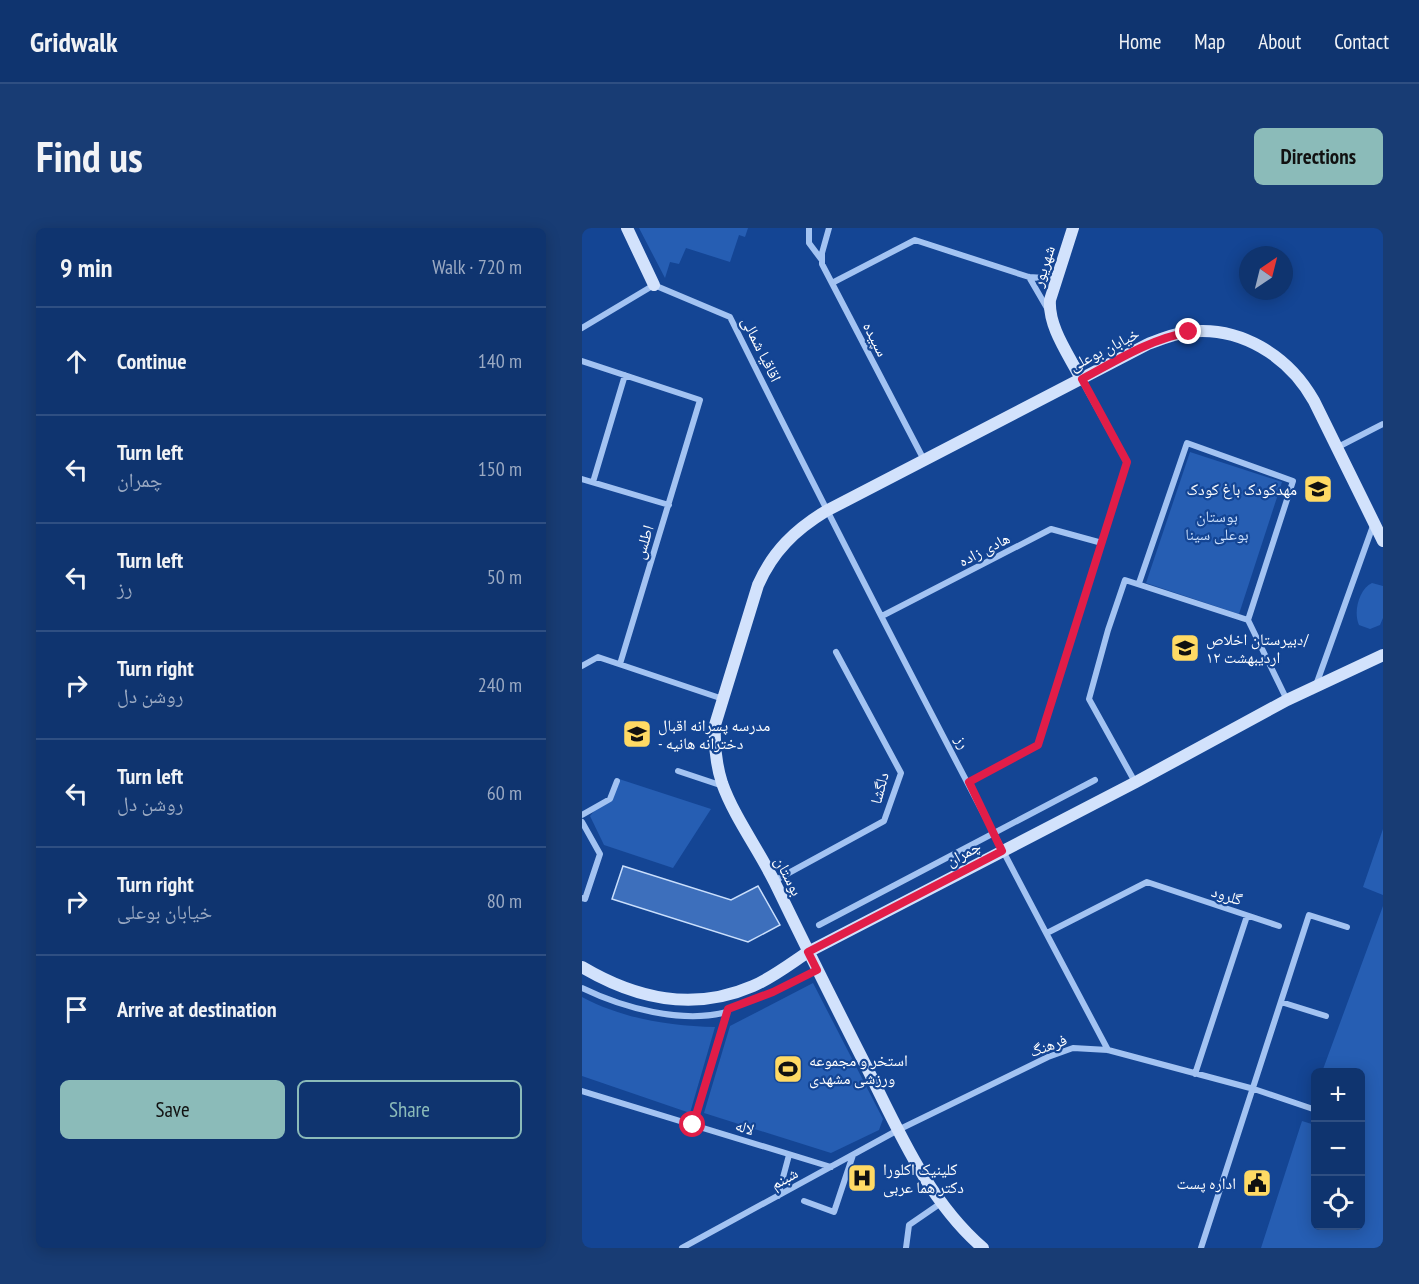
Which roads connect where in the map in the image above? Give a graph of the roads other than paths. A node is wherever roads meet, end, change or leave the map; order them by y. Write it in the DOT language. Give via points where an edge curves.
graph roads {
  1 [pos="627,228"];
  2 [pos="809,228"];
  3 [pos="829,228"];
  4 [pos="1073,228"];
  5 [pos="821,259"];
  6 [pos="1058,273"];
  7 [pos="1029,277"];
  8 [pos="832,283"];
  9 [pos="654,285"];
  10 [pos="1049,312"];
  11 [pos="582,328"];
  12 [pos="582,361"];
  13 [pos="625,375"];
  14 [pos="1082,379"];
  15 [pos="1383,424"];
  16 [pos="1338,447"];
  17 [pos="924,460"];
  18 [pos="582,478"];
  19 [pos="593,482"];
  20 [pos="669,505"];
  21 [pos="826,511"];
  22 [pos="1374,522"];
  23 [pos="1383,541"];
  24 [pos="1102,543"];
  25 [pos="1139,583"];
  26 [pos="882,616"];
  27 [pos="1248,620"];
  28 [pos="836,652"];
  29 [pos="1383,655"];
  30 [pos="620,664"];
  31 [pos="582,666"];
  32 [pos="1316,687"];
  33 [pos="723,699"];
  34 [pos="1287,700"];
  35 [pos="678,771"];
  36 [pos="1095,780"];
  37 [pos="617,781"];
  38 [pos="969,782"];
  39 [pos="1136,782"];
  40 [pos="723,786"];
  41 [pos="582,815"];
  42 [pos="582,822"];
  43 [pos="994,834"];
  44 [pos="1002,851"];
  45 [pos="774,880"];
  46 [pos="582,898"];
  47 [pos="1248,915"];
  48 [pos="819,925"];
  49 [pos="1279,926"];
  50 [pos="1347,927"];
  51 [pos="1047,933"];
  52 [pos="808,952"];
  53 [pos="582,967"];
  54 [pos="817,970"];
  55 [pos="582,988"];
  56 [pos="1281,1002"];
  57 [pos="727,1012"];
  58 [pos="1326,1016"];
  59 [pos="1108,1050"];
  60 [pos="1195,1074"];
  61 [pos="1254,1089"];
  62 [pos="582,1091"];
  63 [pos="1311,1108"];
  64 [pos="693,1125"];
  65 [pos="898,1130"];
  66 [pos="789,1155"];
  67 [pos="853,1155"];
  68 [pos="831,1167"];
  69 [pos="778,1196"];
  70 [pos="804,1201"];
  71 [pos="941,1203"];
  72 [pos="682,1248"];
  73 [pos="906,1248"];
  74 [pos="983,1248"];
  75 [pos="1201,1248"];
  1 -- 9 [label="street"];
  2 -- 5 [label="street, سپیده" via="809,243"];
  3 -- 5 [label="street"];
  4 -- 6 [label="street, شهریور"];
  5 -- 8 [label="street, سپیده"];
  6 -- 7 [label="street" via="1045,278"];
  6 -- 10 [label="street, شهریور"];
  7 -- 8 [label="street" via="915,240"];
  7 -- 10 [label="street"];
  8 -- 17 [label="street, سپیده"];
  9 -- 11 [label="street"];
  9 -- 21 [label="street, اقاقیا شمالی" via="730,317"];
  10 -- 14 [label="street, شهریور"];
  12 -- 13 [label="street, اطلس"];
  13 -- 19 [label="street"];
  13 -- 20 [label="street, اطلس" via="700,400"];
  14 -- 16 [label="street, خیابان بوعلی" via="1170,336 1208,332 1239,338 1262,347 1294,371 1305,384"];
  14 -- 17 [label="street, خیابان بوعلی"];
  14 -- 24 [label="street" via="1127,462"];
  15 -- 16 [label="street"];
  16 -- 22 [label="street, خیابان بوعلی"];
  17 -- 21 [label="street, خیابان بوعلی"];
  18 -- 19 [label="street"];
  19 -- 20 [label="street"];
  20 -- 30 [label="street, اطلس"];
  21 -- 26 [label="street, رز"];
  21 -- 33 [label="street, بوستان" via="791,535 766,567"];
  22 -- 23 [label="street, خیابان بوعلی"];
  22 -- 32 [label="street"];
  24 -- 26 [label="street, هادی زاده" via="1051,529"];
  24 -- 38 [label="street" via="1038,745"];
  25 -- 27 [label="street"];
  25 -- 27 [label="street" via="1187,443 1293,481"];
  25 -- 39 [label="street" via="1125,580 1089,699"];
  26 -- 38 [label="street, رز"];
  27 -- 34 [label="street"];
  28 -- 45 [label="street, دلگشا" via="900,773 884,821"];
  29 -- 32 [label="street, چمران"];
  30 -- 31 [label="street" via="598,657"];
  30 -- 33 [label="street"];
  32 -- 34 [label="street, چمران"];
  33 -- 40 [label="street, بوستان" via="714,742"];
  34 -- 39 [label="street, چمران"];
  35 -- 40 [label="street"];
  36 -- 43 [label="street"];
  37 -- 41 [label="street" via="610,799"];
  38 -- 43 [label="street, رز"];
  39 -- 44 [label="street, چمران"];
  40 -- 45 [label="street, بوستان"];
  42 -- 46 [label="street" via="600,854 585,899"];
  43 -- 44 [label="street, رز"];
  43 -- 48 [label="street"];
  44 -- 51 [label="street, رز"];
  44 -- 52 [label="street, چمران"];
  45 -- 52 [label="street, بوستان"];
  47 -- 49 [label="street"];
  47 -- 51 [label="street, گلرود" via="1147,882"];
  47 -- 60 [label="street, گلرود"];
  50 -- 56 [label="street" via="1309,915"];
  51 -- 59 [label="street, رز"];
  52 -- 53 [label="street, چمران" via="756,985 705,1000 650,996"];
  52 -- 54 [label="street, بوستان"];
  54 -- 57 [label="street"];
  54 -- 65 [label="street, بوستان"];
  55 -- 57 [label="street" via="637,1008 709,1017"];
  56 -- 58 [label="street"];
  56 -- 61 [label="street"];
  57 -- 64 [label="street"];
  59 -- 60 [label="street, فرهنگ"];
  59 -- 65 [label="street, فرهنگ" via="1073,1048 1048,1057"];
  60 -- 61 [label="street, فرهنگ"];
  61 -- 63 [label="street, فرهنگ"];
  61 -- 75 [label="street"];
  62 -- 64 [label="street, لاله"];
  64 -- 66 [label="street, لاله"];
  65 -- 67 [label="street, شبنم"];
  65 -- 71 [label="street, بوستان"];
  66 -- 68 [label="street, لاله"];
  66 -- 69 [label="street"];
  67 -- 68 [label="street, شبنم"];
  67 -- 70 [label="street" via="834,1212"];
  68 -- 69 [label="street, شبنم"];
  69 -- 72 [label="street, شبنم"];
  71 -- 73 [label="street" via="909,1225"];
  71 -- 74 [label="street, بوستان"];
}
